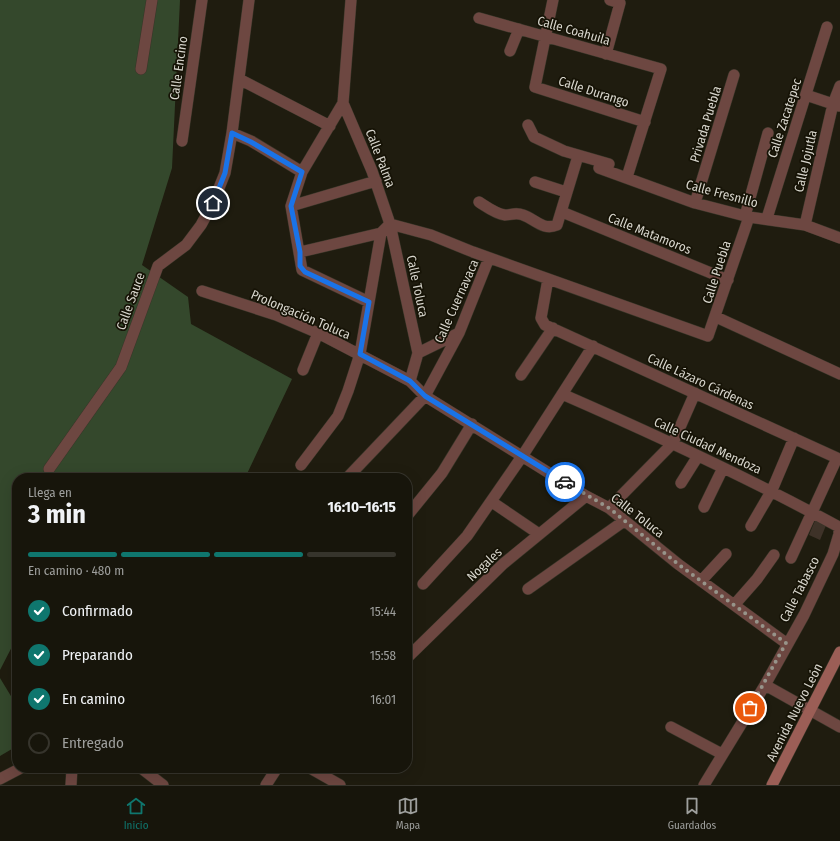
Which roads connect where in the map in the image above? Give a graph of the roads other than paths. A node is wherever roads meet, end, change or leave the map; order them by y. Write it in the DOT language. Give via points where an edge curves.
graph roads {
  1 [pos="152,0"];
  2 [pos="202,0"];
  3 [pos="250,0"];
  4 [pos="351,0"];
  5 [pos="553,0"];
  6 [pos="615,1"];
  7 [pos="479,18"];
  8 [pos="827,27"];
  9 [pos="519,29"];
  10 [pos="545,37"];
  11 [pos="510,51"];
  12 [pos="606,54"];
  13 [pos="141,69"];
  14 [pos="734,75"];
  15 [pos="239,79"];
  16 [pos="840,86"];
  17 [pos="806,95"];
  18 [pos="343,103"];
  19 [pos="836,105"];
  20 [pos="645,122"];
  21 [pos="528,125"];
  22 [pos="330,126"];
  23 [pos="232,133"];
  24 [pos="768,133"];
  25 [pos="182,140"];
  26 [pos="578,156"];
  27 [pos="599,168"];
  28 [pos="302,172"];
  29 [pos="628,173"];
  30 [pos="376,181"];
  31 [pos="535,182"];
  32 [pos="566,192"];
  33 [pos="479,202"];
  34 [pos="695,203"];
  35 [pos="291,206"];
  36 [pos="562,212"];
  37 [pos="747,216"];
  38 [pos="767,218"];
  39 [pos="390,224"];
  40 [pos="805,225"];
  41 [pos="381,233"];
  42 [pos="840,238"];
  43 [pos="300,252"];
  44 [pos="489,258"];
  45 [pos="548,279"];
  46 [pos="728,280"];
  47 [pos="202,291"];
  48 [pos="369,302"];
  49 [pos="716,317"];
  50 [pos="554,328"];
  51 [pos="318,333"];
  52 [pos="459,333"];
  53 [pos="708,336"];
  54 [pos="593,346"];
  55 [pos="360,354"];
  56 [pos="418,354"];
  57 [pos="303,370"];
  58 [pos="840,374"];
  59 [pos="521,375"];
  60 [pos="410,381"];
  61 [pos="695,393"];
  62 [pos="562,394"];
  63 [pos="425,396"];
  64 [pos="472,424"];
  65 [pos="794,438"];
  66 [pos="673,443"];
  67 [pos="523,455"];
  68 [pos="698,456"];
  69 [pos="301,465"];
  70 [pos="723,468"];
  71 [pos="49,470"];
  72 [pos="352,473"];
  73 [pos="681,484"];
  74 [pos="772,490"];
  75 [pos="586,496"];
  76 [pos="492,502"];
  77 [pos="704,507"];
  78 [pos="609,508"];
  79 [pos="412,510"];
  80 [pos="813,513"];
  81 [pos="624,521"];
  82 [pos="752,526"];
  83 [pos="839,527"];
  84 [pos="539,534"];
  85 [pos="726,554"];
  86 [pos="774,555"];
  87 [pos="791,558"];
  88 [pos="701,581"];
  89 [pos="423,584"];
  90 [pos="528,589"];
  91 [pos="735,604"];
  92 [pos="786,643"];
  93 [pos="412,648"];
  94 [pos="840,652"];
  95 [pos="765,685"];
  96 [pos="810,710"];
  97 [pos="670,727"];
  98 [pos="840,727"];
  99 [pos="722,754"];
  100 [pos="12,773"];
  101 [pos="72,773"];
  102 [pos="147,773"];
  103 [pos="274,773"];
  104 [pos="319,773"];
  105 [pos="0,779"];
  106 [pos="71,785"];
  107 [pos="163,785"];
  108 [pos="266,785"];
  109 [pos="340,785"];
  110 [pos="704,785"];
  111 [pos="772,785"];
  1 -- 13 [label="street"];
  2 -- 25 [label="street, Calle Encino"];
  3 -- 15 [label="street, Calle Sauce"];
  4 -- 18 [label="street"];
  5 -- 10 [label="street"];
  6 -- 12 [label="street"];
  7 -- 9 [label="street, Calle Coahuila"];
  8 -- 17 [label="street, Calle Zacatepec"];
  9 -- 10 [label="street, Calle Coahuila"];
  9 -- 11 [label="street"];
  10 -- 12 [label="street, Calle Coahuila"];
  10 -- 20 [label="street, Calle Durango" via="534,87"];
  12 -- 20 [label="street, Calle Coahuila" via="661,69"];
  14 -- 34 [label="street, Privada Puebla"];
  15 -- 22 [label="street"];
  15 -- 23 [label="street, Calle Sauce"];
  16 -- 19 [label="street, Calle Jojutla"];
  17 -- 19 [label="street"];
  17 -- 38 [label="street, Calle Zacatepec"];
  18 -- 22 [label="street"];
  18 -- 30 [label="street, Calle Palma"];
  19 -- 40 [label="street, Calle Jojutla"];
  20 -- 29 [label="street"];
  21 -- 26 [label="street" via="534,137"];
  22 -- 28 [label="street"];
  23 -- 28 [label="street"];
  23 -- 71 [label="street, Calle Sauce" via="225,173 204,220 186,245 158,266 121,367"];
  24 -- 37 [label="street, Calle Puebla"];
  26 -- 29 [label="street"];
  26 -- 32 [label="street"];
  27 -- 29 [label="street, Calle Fresnillo"];
  28 -- 35 [label="street"];
  29 -- 34 [label="street, Calle Fresnillo"];
  30 -- 35 [label="street"];
  30 -- 39 [label="street, Calle Palma"];
  31 -- 32 [label="street"];
  32 -- 36 [label="street"];
  33 -- 36 [label="street" via="491,210 505,215 512,212 548,227 557,225"];
  34 -- 37 [label="street, Calle Fresnillo"];
  35 -- 43 [label="street"];
  36 -- 46 [label="street, Calle Matamoros"];
  37 -- 38 [label="street, Calle Fresnillo"];
  37 -- 46 [label="street, Calle Puebla"];
  38 -- 40 [label="street, Calle Fresnillo"];
  39 -- 41 [label="street"];
  39 -- 44 [label="street" via="432,235"];
  39 -- 56 [label="street, Calle Toluca"];
  40 -- 42 [label="street, Calle Fresnillo"];
  41 -- 43 [label="street"];
  41 -- 48 [label="street"];
  43 -- 48 [label="street" via="300,266 305,272"];
  44 -- 45 [label="street, Calle Cuernavaca"];
  44 -- 52 [label="street, Calle Cuernavaca"];
  45 -- 50 [label="street, Calle Lázaro Cárdenas" via="541,318 545,325"];
  45 -- 53 [label="street, Calle Cuernavaca"];
  46 -- 49 [label="street, Calle Puebla"];
  47 -- 51 [label="street, Prolongación Toluca" via="276,315"];
  48 -- 55 [label="street"];
  49 -- 53 [label="street, Calle Puebla"];
  49 -- 58 [label="street"];
  50 -- 54 [label="street, Calle Lázaro Cárdenas"];
  50 -- 59 [label="street"];
  51 -- 55 [label="street, Prolongación Toluca"];
  51 -- 57 [label="street"];
  52 -- 56 [label="street"];
  52 -- 63 [label="street, Calle Cuernavaca"];
  54 -- 61 [label="street, Calle Lázaro Cárdenas"];
  54 -- 62 [label="street"];
  55 -- 60 [label="street, Prolongación Toluca"];
  55 -- 69 [label="street" via="338,416"];
  56 -- 60 [label="street"];
  60 -- 63 [label="street, Prolongación Toluca"];
  61 -- 65 [label="street, Calle Lázaro Cárdenas"];
  61 -- 66 [label="street"];
  62 -- 66 [label="street, Calle Ciudad Mendoza"];
  62 -- 67 [label="street"];
  63 -- 64 [label="street, Calle Toluca"];
  63 -- 72 [label="street, Calle Cuernavaca"];
  64 -- 67 [label="street, Calle Toluca"];
  64 -- 79 [label="street" via="442,473"];
  65 -- 74 [label="street"];
  65 -- 80 [label="street, Calle Lázaro Cárdenas" via="838,458"];
  66 -- 68 [label="street, Calle Ciudad Mendoza"];
  66 -- 78 [label="street"];
  67 -- 75 [label="street, Calle Toluca"];
  67 -- 76 [label="street"];
  68 -- 70 [label="street, Calle Ciudad Mendoza"];
  68 -- 73 [label="street"];
  70 -- 74 [label="street, Calle Ciudad Mendoza"];
  70 -- 77 [label="street"];
  74 -- 80 [label="street, Calle Ciudad Mendoza"];
  74 -- 82 [label="street"];
  75 -- 78 [label="street, Calle Toluca"];
  75 -- 84 [label="street, Nogales"];
  76 -- 84 [label="street"];
  76 -- 89 [label="street" via="467,536"];
  78 -- 81 [label="street, Calle Toluca"];
  80 -- 83 [label="street, Calle Ciudad Mendoza"];
  80 -- 87 [label="street"];
  81 -- 88 [label="street, Calle Toluca"];
  81 -- 90 [label="street"];
  83 -- 92 [label="street, Calle Tabasco" via="833,554 820,584"];
  84 -- 93 [label="street, Nogales"];
  85 -- 88 [label="street"];
  86 -- 91 [label="street"];
  88 -- 91 [label="street, Calle Toluca"];
  91 -- 92 [label="street, Calle Toluca"];
  92 -- 95 [label="street, Calle Tabasco"];
  94 -- 96 [label="main road, Avenida Nuevo León"];
  95 -- 96 [label="street"];
  95 -- 99 [label="street, Calle Tabasco"];
  96 -- 98 [label="street"];
  96 -- 111 [label="main road, Avenida Nuevo León"];
  97 -- 99 [label="street"];
  99 -- 110 [label="street, Calle Tabasco"];
  100 -- 105 [label="street"];
  101 -- 106 [label="street"];
  102 -- 107 [label="street"];
  103 -- 108 [label="street"];
  104 -- 109 [label="street"];
}
